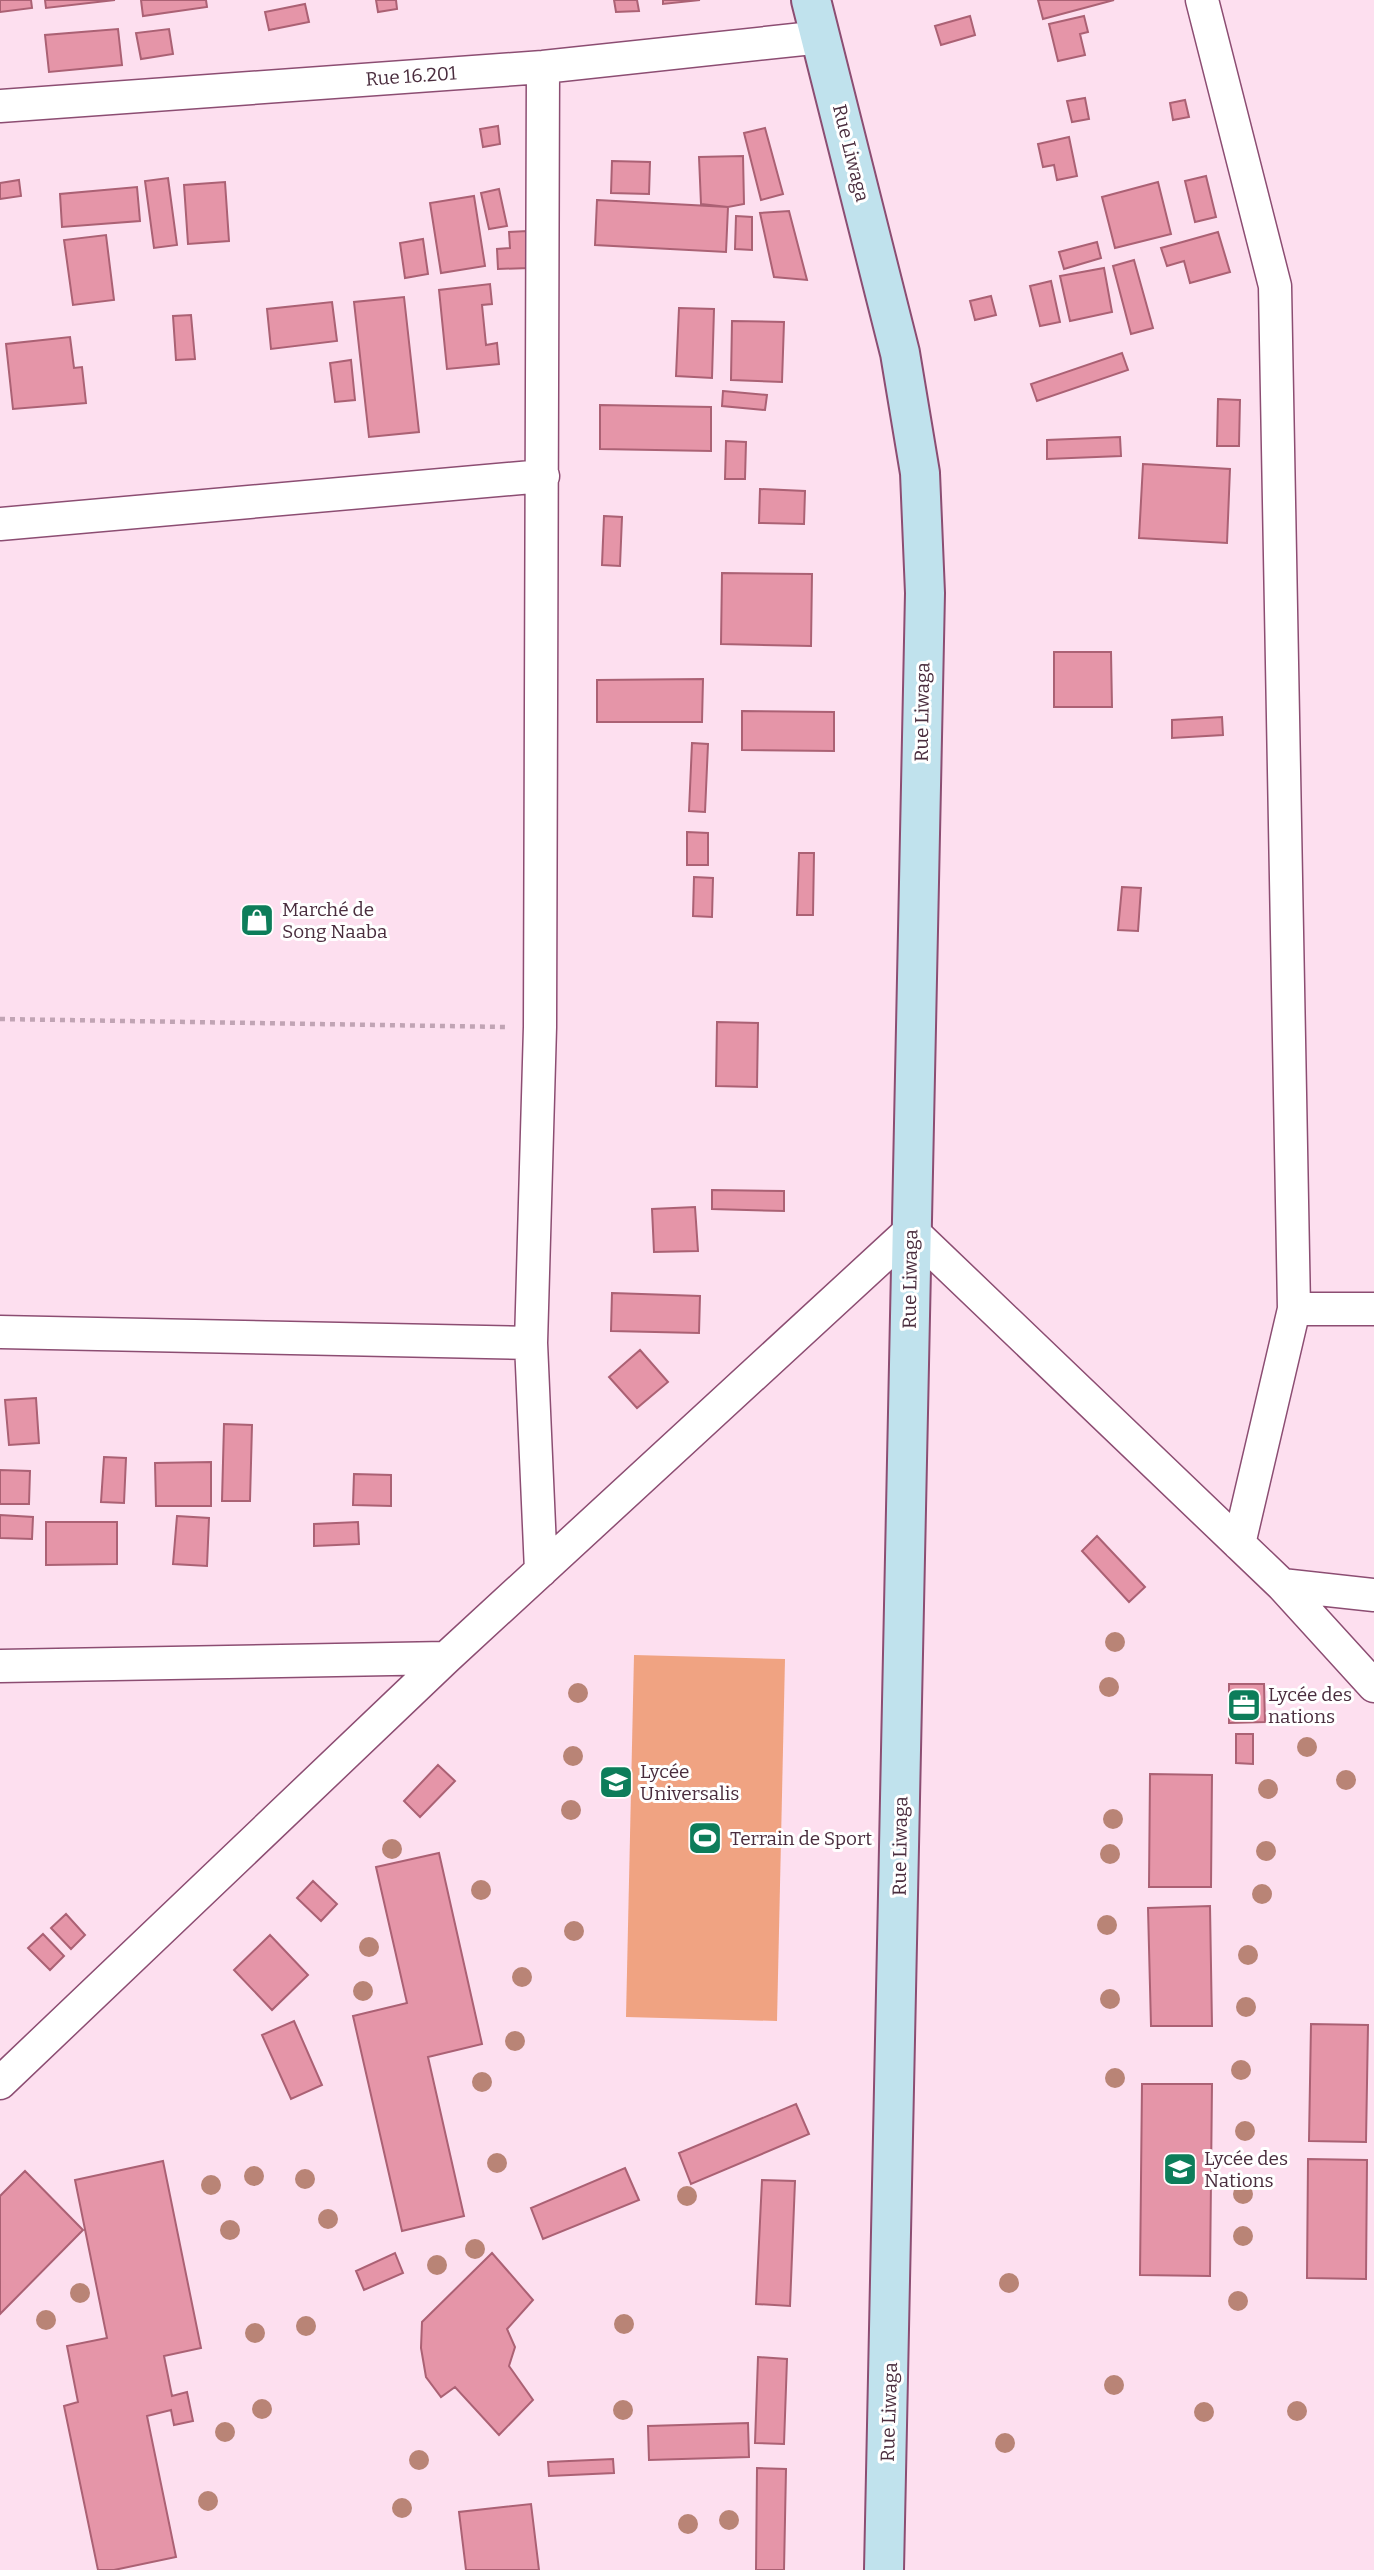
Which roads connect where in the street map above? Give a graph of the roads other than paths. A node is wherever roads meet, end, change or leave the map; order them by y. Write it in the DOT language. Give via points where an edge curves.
graph roads {
  1 [pos="811,0"];
  2 [pos="1202,0"];
  3 [pos="822,37"];
  4 [pos="543,66"];
  5 [pos="0,106"];
  6 [pos="543,476"];
  7 [pos="0,524"];
  8 [pos="911,1230"];
  9 [pos="1294,1309"];
  10 [pos="1374,1309"];
  11 [pos="0,1332"];
  12 [pos="531,1343"];
  13 [pos="1239,1544"];
  14 [pos="541,1571"];
  15 [pos="1282,1585"];
  16 [pos="1374,1595"];
  17 [pos="446,1658"];
  18 [pos="0,1666"];
  19 [pos="1374,1686"];
  20 [pos="0,2083"];
  21 [pos="884,2570"];
  1 -- 3 [label="main road, Rue Liwaga"];
  2 -- 9 [label="street" via="1275,286"];
  3 -- 4 [label="street, Rue 16.201"];
  3 -- 8 [label="main road, Rue Liwaga" via="900,353 920,473 925,593"];
  4 -- 5 [label="street, Rue 16.201"];
  4 -- 6 [label="street"];
  6 -- 7 [label="street"];
  6 -- 12 [label="street" via="540,1027"];
  8 -- 13 [label="street"];
  8 -- 14 [label="street"];
  8 -- 21 [label="main road, Rue Liwaga"];
  9 -- 10 [label="street"];
  9 -- 13 [label="street"];
  11 -- 12 [label="street"];
  12 -- 14 [label="street"];
  13 -- 15 [label="street"];
  14 -- 17 [label="street"];
  15 -- 16 [label="street"];
  15 -- 19 [label="street"];
  17 -- 18 [label="street"];
  17 -- 20 [label="street"];
}
